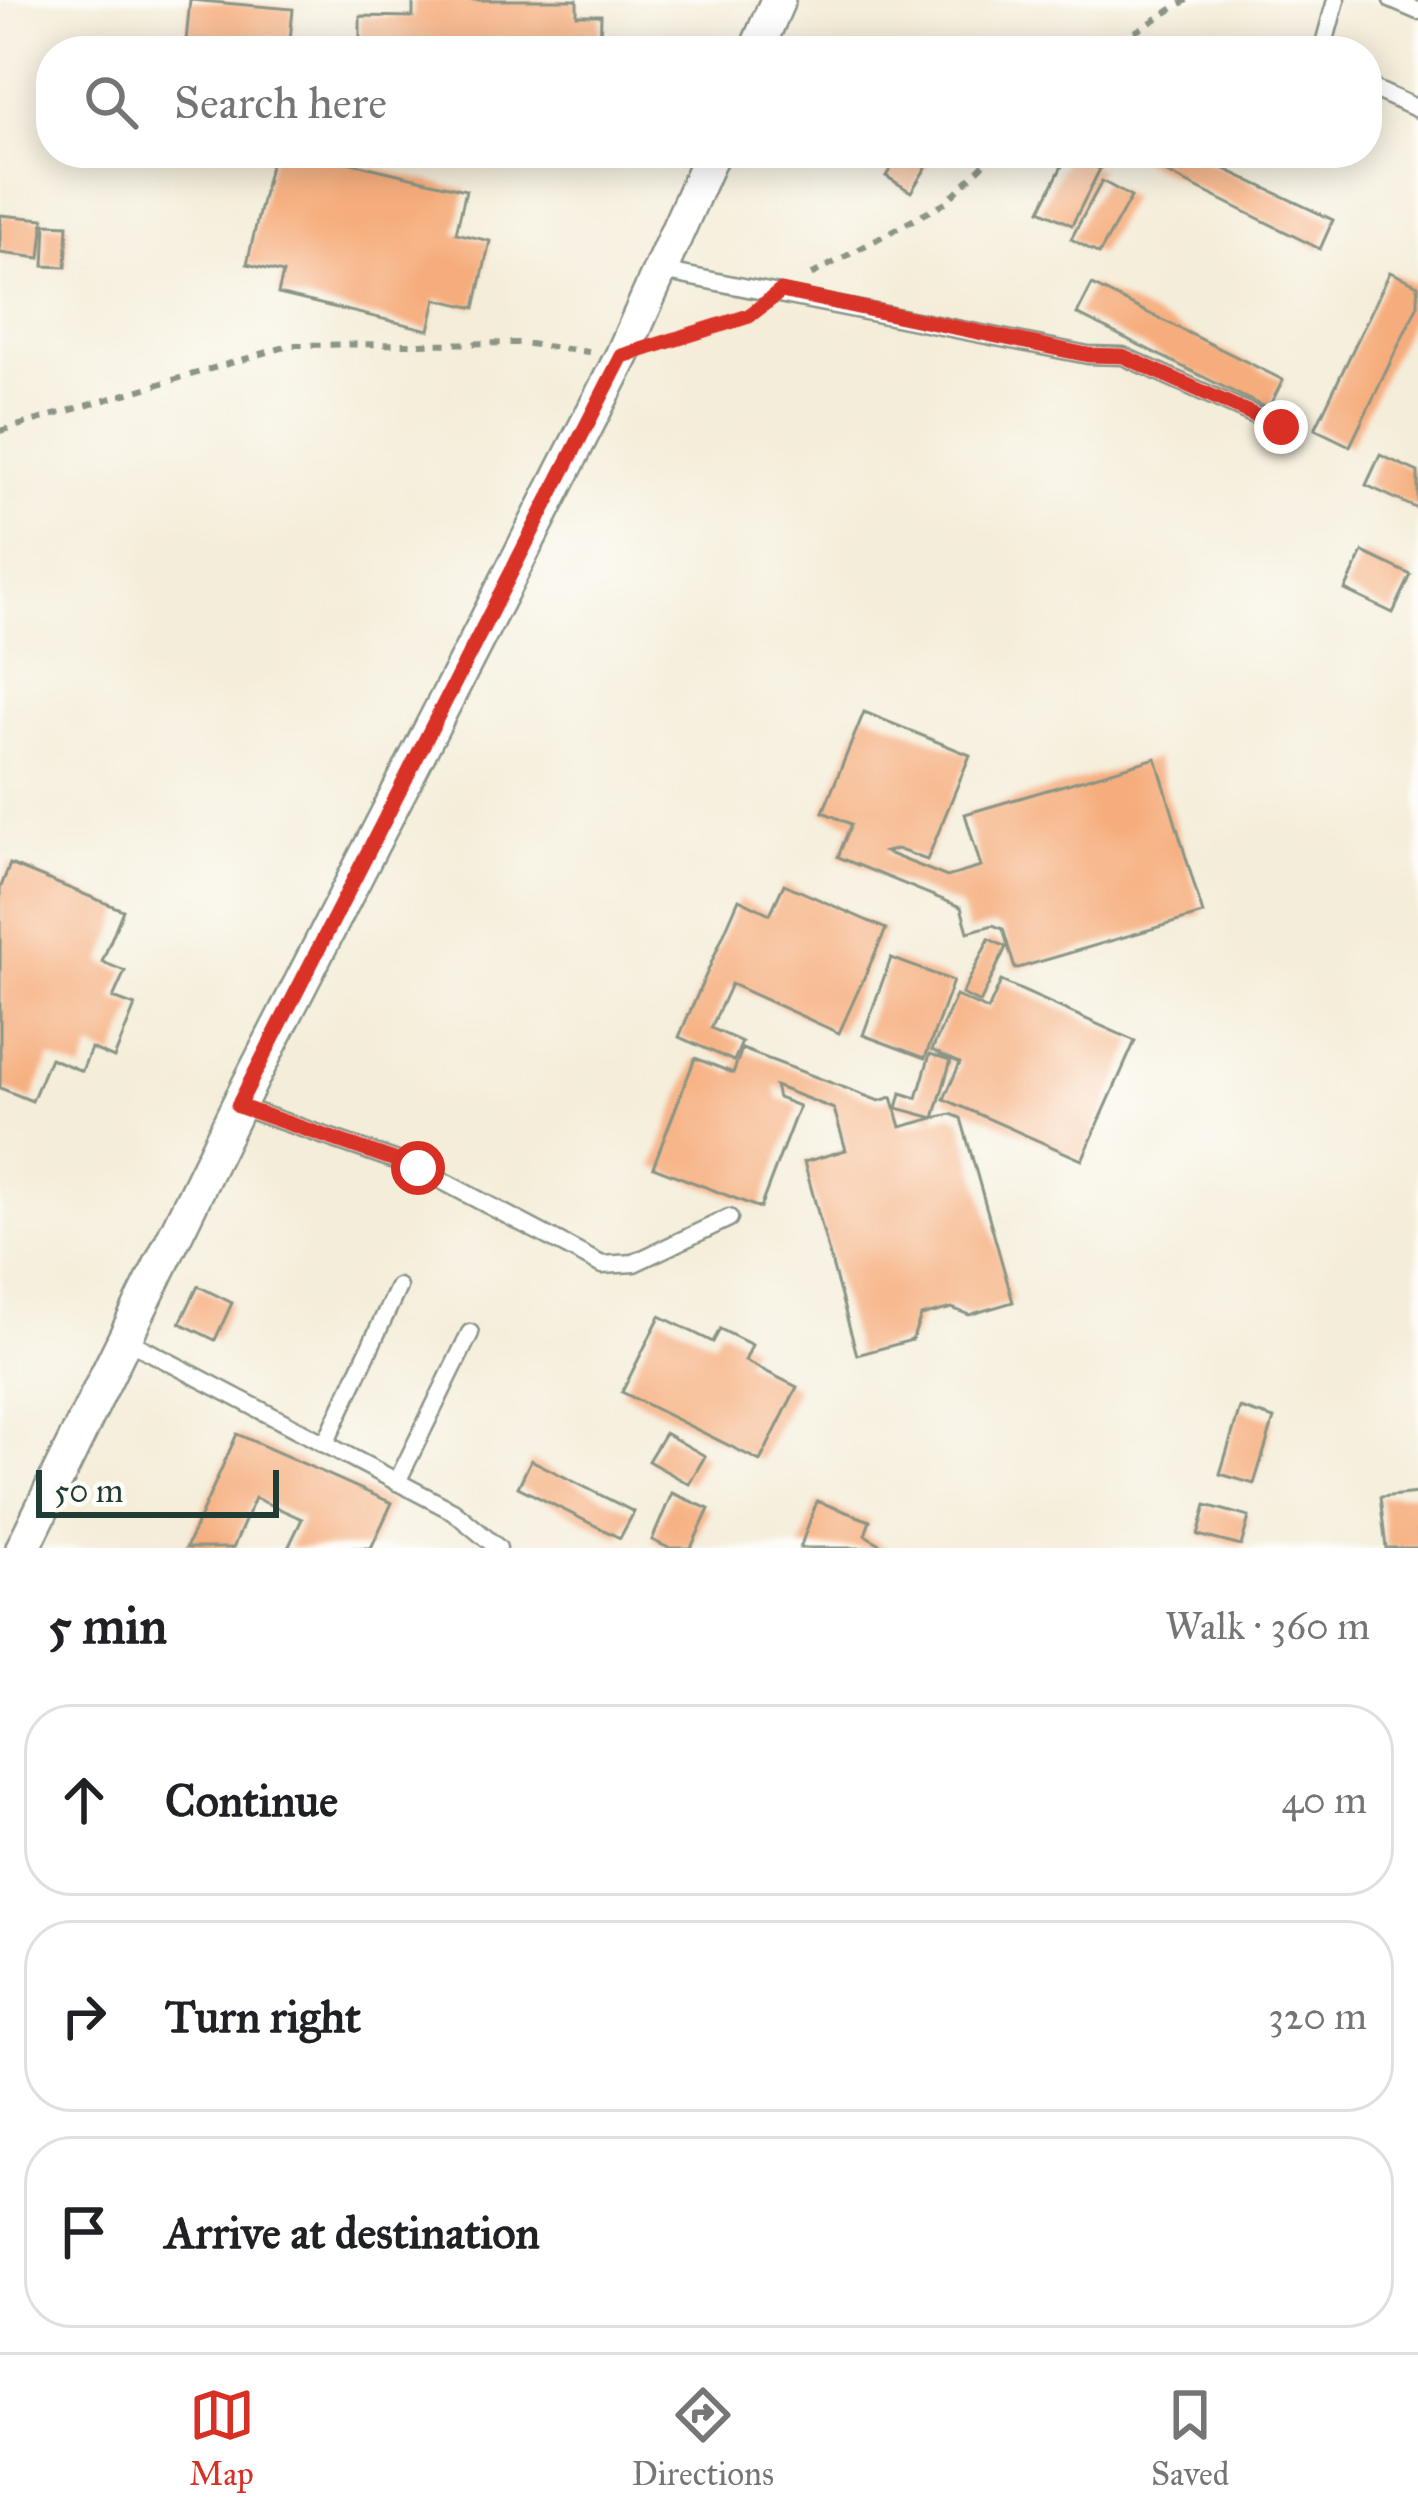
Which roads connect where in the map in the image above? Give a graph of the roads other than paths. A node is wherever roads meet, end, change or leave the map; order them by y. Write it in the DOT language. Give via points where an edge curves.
graph roads {
  1 [pos="778,0"];
  2 [pos="1336,0"];
  3 [pos="1392,0"];
  4 [pos="1418,11"];
  5 [pos="762,36"];
  6 [pos="1326,36"];
  7 [pos="1382,93"];
  8 [pos="1418,109"];
  9 [pos="706,168"];
  10 [pos="662,272"];
  11 [pos="1281,427"];
  12 [pos="238,1106"];
  13 [pos="729,1218"];
  14 [pos="398,1287"];
  15 [pos="470,1333"];
  16 [pos="125,1339"];
  17 [pos="325,1444"];
  18 [pos="397,1482"];
  19 [pos="23,1548"];
  20 [pos="499,1548"];
  1 -- 5 [label="street"];
  2 -- 6 [label="lane"];
  3 -- 4 [label="lane"];
  7 -- 8 [label="lane"];
  9 -- 10 [label="street"];
  10 -- 11 [label="lane" via="1123,356"];
  10 -- 12 [label="street"];
  12 -- 13 [label="lane" via="418,1168 602,1265 634,1263"];
  12 -- 16 [label="street"];
  14 -- 17 [label="lane"];
  15 -- 18 [label="lane"];
  16 -- 17 [label="lane"];
  16 -- 19 [label="street"];
  17 -- 18 [label="lane"];
  18 -- 20 [label="lane" via="453,1511"];
}
